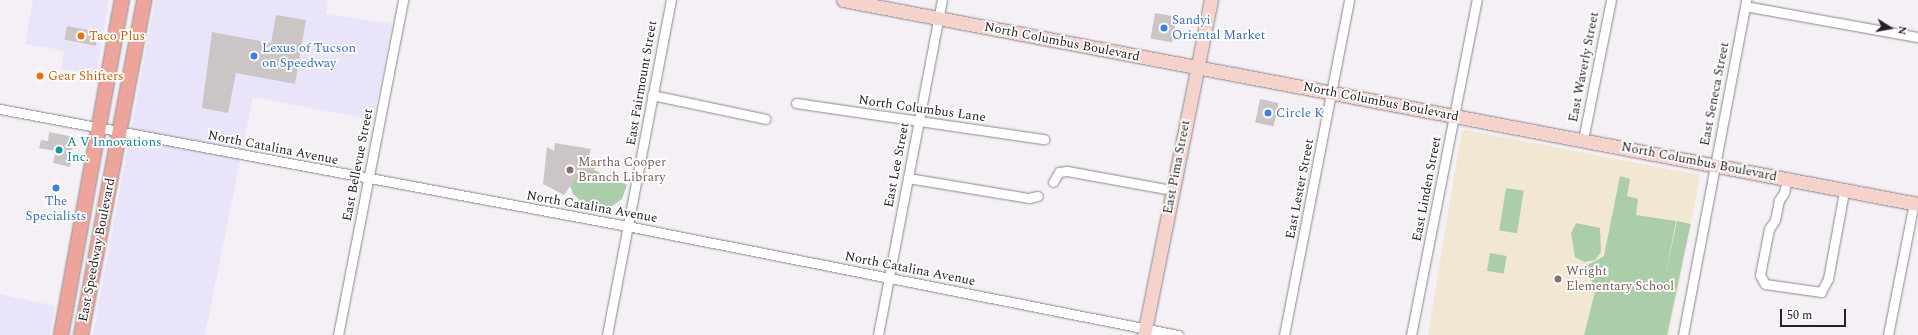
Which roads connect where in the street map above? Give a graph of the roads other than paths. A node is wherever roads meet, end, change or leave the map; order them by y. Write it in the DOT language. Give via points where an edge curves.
graph roads {
  1 [pos="122,0"];
  2 [pos="142,0"];
  3 [pos="403,0"];
  4 [pos="671,0"];
  5 [pos="843,0"];
  6 [pos="942,0"];
  7 [pos="1211,0"];
  8 [pos="1350,0"];
  9 [pos="1477,0"];
  10 [pos="1611,0"];
  11 [pos="1746,3"];
  12 [pos="939,18"];
  13 [pos="1918,37"];
  14 [pos="1197,67"];
  15 [pos="1332,93"];
  16 [pos="652,96"];
  17 [pos="796,103"];
  18 [pos="0,109"];
  19 [pos="1454,116"];
  20 [pos="766,119"];
  21 [pos="919,122"];
  22 [pos="99,128"];
  23 [pos="119,132"];
  24 [pos="1044,139"];
  25 [pos="1583,140"];
  26 [pos="1714,166"];
  27 [pos="908,178"];
  28 [pos="369,179"];
  29 [pos="1787,179"];
  30 [pos="1053,182"];
  31 [pos="1172,190"];
  32 [pos="1844,192"];
  33 [pos="1038,196"];
  34 [pos="1916,204"];
  35 [pos="627,226"];
  36 [pos="889,278"];
  37 [pos="1144,332"];
  38 [pos="61,335"];
  39 [pos="81,335"];
  40 [pos="338,335"];
  41 [pos="606,335"];
  42 [pos="878,335"];
  43 [pos="1178,335"];
  44 [pos="1284,335"];
  45 [pos="1411,335"];
  46 [pos="1683,335"];
  47 [pos="1888,335"];
  1 -- 22 [label="main road, East Speedway Boulevard"];
  2 -- 23 [label="main road, East Speedway Boulevard"];
  3 -- 28 [label="street, East Bellevue Street"];
  4 -- 16 [label="street, East Fairmount Street"];
  5 -- 12 [label="street, North Columbus Boulevard"];
  6 -- 12 [label="street, East Lee Street"];
  7 -- 14 [label="street, East Pima Street"];
  8 -- 15 [label="street, East Lester Street"];
  9 -- 19 [label="street, East Linden Street"];
  10 -- 25 [label="street, East Waverly Street"];
  11 -- 13 [label="street"];
  11 -- 26 [label="street, East Seneca Street"];
  12 -- 14 [label="street, North Columbus Boulevard"];
  12 -- 21 [label="street, East Lee Street"];
  14 -- 15 [label="street, North Columbus Boulevard"];
  14 -- 31 [label="street, East Pima Street"];
  15 -- 19 [label="street, North Columbus Boulevard"];
  15 -- 44 [label="street, East Lester Street"];
  16 -- 20 [label="street"];
  16 -- 35 [label="street, East Fairmount Street"];
  17 -- 21 [label="street, North Columbus Lane"];
  18 -- 22 [label="street, North Catalina Avenue"];
  19 -- 25 [label="street, North Columbus Boulevard"];
  19 -- 45 [label="street, East Linden Street"];
  21 -- 24 [label="street, North Columbus Lane"];
  21 -- 27 [label="street, East Lee Street"];
  22 -- 23 [label="street, North Catalina Avenue"];
  22 -- 38 [label="main road, East Speedway Boulevard"];
  23 -- 28 [label="street, North Catalina Avenue"];
  23 -- 39 [label="main road, East Speedway Boulevard"];
  25 -- 26 [label="street, North Columbus Boulevard"];
  26 -- 29 [label="street, North Columbus Boulevard"];
  26 -- 46 [label="street, East Seneca Street"];
  27 -- 33 [label="street" via="1029,198"];
  27 -- 36 [label="street, East Lee Street"];
  28 -- 35 [label="street, North Catalina Avenue"];
  28 -- 40 [label="street, East Bellevue Street"];
  29 -- 32 [label="street, North Columbus Boulevard"];
  29 -- 32 [label="street" via="1775,220 1769,229 1760,275 1765,284 1821,292 1828,279"];
  30 -- 31 [label="street" via="1059,172 1067,171"];
  31 -- 37 [label="street, East Pima Street"];
  32 -- 34 [label="street, North Columbus Boulevard"];
  34 -- 47 [label="street"];
  35 -- 36 [label="street, North Catalina Avenue"];
  35 -- 41 [label="street, East Fairmount Street"];
  36 -- 37 [label="street, North Catalina Avenue"];
  36 -- 42 [label="street, East Lee Street"];
  37 -- 43 [label="street, North Catalina Avenue"];
}
